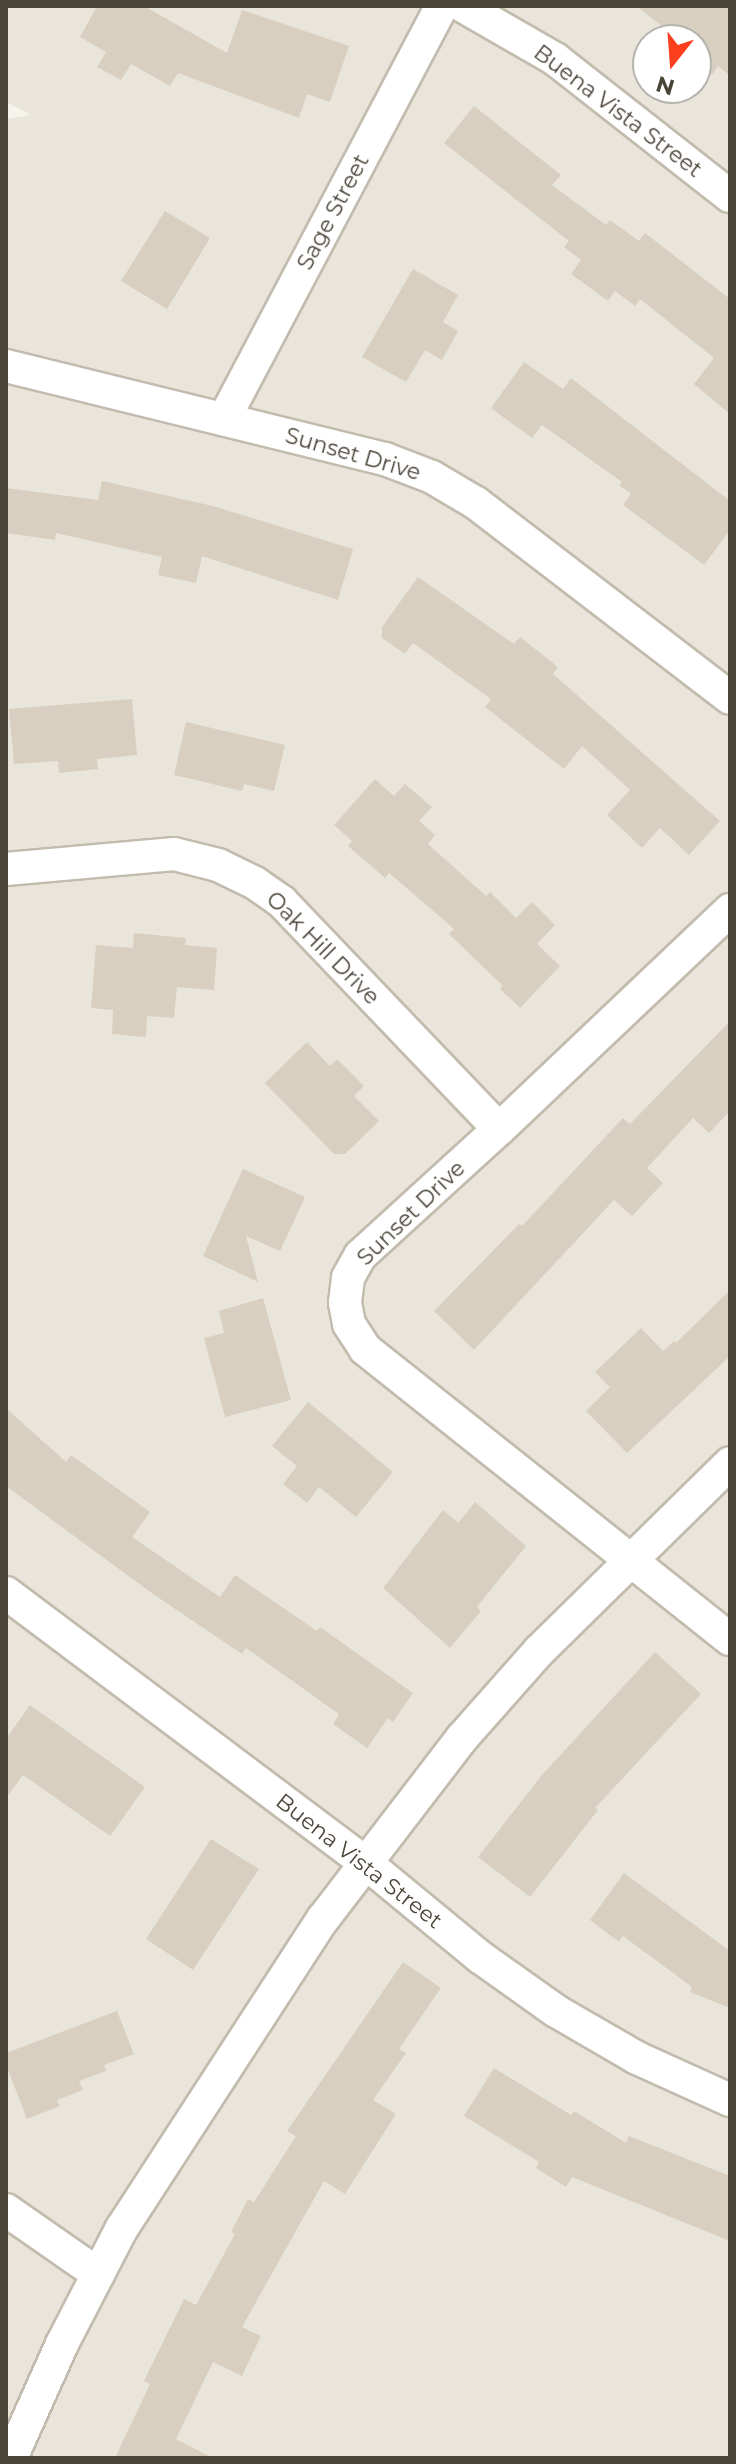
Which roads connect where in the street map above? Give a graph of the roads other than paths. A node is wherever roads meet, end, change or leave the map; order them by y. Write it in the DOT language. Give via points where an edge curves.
graph roads {
  1 [pos="442,6"];
  2 [pos="463,6"];
  3 [pos="730,196"];
  4 [pos="6,366"];
  5 [pos="224,419"];
  6 [pos="730,698"];
  7 [pos="6,869"];
  8 [pos="730,910"];
  9 [pos="499,1129"];
  10 [pos="730,1463"];
  11 [pos="632,1558"];
  12 [pos="6,1593"];
  13 [pos="730,1639"];
  14 [pos="366,1863"];
  15 [pos="730,2100"];
  16 [pos="6,2210"];
  17 [pos="98,2274"];
  18 [pos="11,2458"];
  1 -- 5 [label="street, Sage Street"];
  2 -- 3 [label="street, Buena Vista Street" via="555,59"];
  4 -- 5 [label="street, Sunset Drive"];
  5 -- 6 [label="street, Sunset Drive" via="385,459 432,477 476,503"];
  7 -- 9 [label="street, Oak Hill Drive" via="174,854 218,865 255,883 282,902"];
  8 -- 9 [label="street, Sunset Drive"];
  9 -- 11 [label="street, Sunset Drive" via="360,1256 348,1278 349,1324 365,1349"];
  10 -- 11 [label="street"];
  11 -- 13 [label="street, Sunset Drive"];
  11 -- 14 [label="street" via="462,1738"];
  12 -- 14 [label="street, Buena Vista Street"];
  14 -- 15 [label="street, Buena Vista Street" via="480,1957 556,2011 637,2058"];
  14 -- 17 [label="street" via="272,1995"];
  16 -- 17 [label="street"];
  17 -- 18 [label="street"];
}
